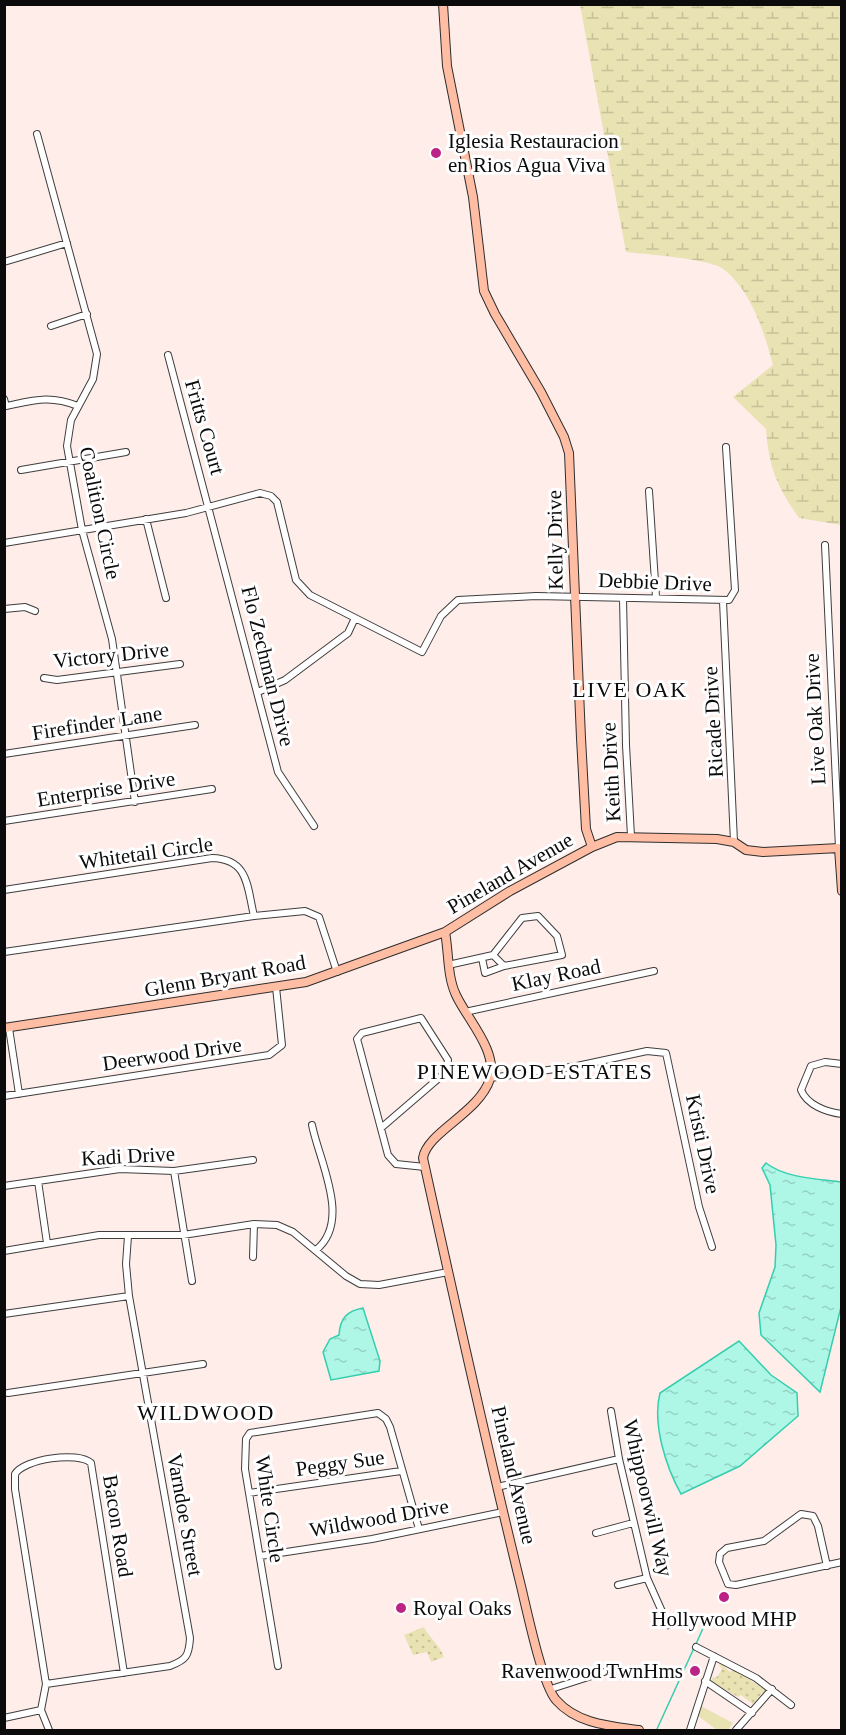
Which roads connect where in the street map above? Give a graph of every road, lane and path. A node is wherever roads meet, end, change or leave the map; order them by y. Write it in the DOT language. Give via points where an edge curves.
graph roads {
  1 [pos="443,4"];
  2 [pos="37,134"];
  3 [pos="67,243"];
  4 [pos="4,261"];
  5 [pos="87,314"];
  6 [pos="51,326"];
  7 [pos="168,355"];
  8 [pos="4,399"];
  9 [pos="78,406"];
  10 [pos="726,447"];
  11 [pos="126,452"];
  12 [pos="71,462"];
  13 [pos="21,470"];
  14 [pos="649,491"];
  15 [pos="210,507"];
  16 [pos="146,519"];
  17 [pos="82,530"];
  18 [pos="4,543"];
  19 [pos="825,545"];
  20 [pos="575,596"];
  21 [pos="656,597"];
  22 [pos="166,598"];
  23 [pos="623,598"];
  24 [pos="723,601"];
  25 [pos="4,609"];
  26 [pos="35,611"];
  27 [pos="355,618"];
  28 [pos="180,664"];
  29 [pos="114,672"];
  30 [pos="44,678"];
  31 [pos="258,692"];
  32 [pos="195,725"];
  33 [pos="124,736"];
  34 [pos="4,754"];
  35 [pos="212,789"];
  36 [pos="135,802"];
  37 [pos="4,821"];
  38 [pos="314,826"];
  39 [pos="631,836"];
  40 [pos="734,842"];
  41 [pos="592,847"];
  42 [pos="839,848"];
  43 [pos="4,890"];
  44 [pos="842,891"];
  45 [pos="254,916"];
  46 [pos="446,932"];
  47 [pos="4,952"];
  48 [pos="493,955"];
  49 [pos="482,958"];
  50 [pos="448,965"];
  51 [pos="504,966"];
  52 [pos="654,971"];
  53 [pos="337,972"];
  54 [pos="276,987"];
  55 [pos="465,1012"];
  56 [pos="7,1028"];
  57 [pos="842,1064"];
  58 [pos="490,1078"];
  59 [pos="19,1094"];
  60 [pos="4,1096"];
  61 [pos="842,1114"];
  62 [pos="312,1125"];
  63 [pos="381,1128"];
  64 [pos="253,1160"];
  65 [pos="425,1167"];
  66 [pos="174,1171"];
  67 [pos="38,1181"];
  68 [pos="4,1186"];
  69 [pos="254,1224"];
  70 [pos="183,1234"];
  71 [pos="128,1236"];
  72 [pos="48,1243"];
  73 [pos="712,1247"];
  74 [pos="316,1250"];
  75 [pos="4,1251"];
  76 [pos="253,1257"];
  77 [pos="448,1272"];
  78 [pos="192,1281"];
  79 [pos="129,1296"];
  80 [pos="4,1314"];
  81 [pos="202,1364"];
  82 [pos="143,1373"];
  83 [pos="8,1393"];
  84 [pos="611,1412"];
  85 [pos="619,1459"];
  86 [pos="401,1470"];
  87 [pos="497,1488"];
  88 [pos="249,1492"];
  89 [pos="503,1512"];
  90 [pos="633,1522"];
  91 [pos="419,1529"];
  92 [pos="596,1533"];
  93 [pos="260,1556"];
  94 [pos="842,1562"];
  95 [pos="827,1566"];
  96 [pos="647,1578"];
  97 [pos="618,1585"];
  98 [pos="668,1625"];
  99 [pos="696,1647"];
  100 [pos="714,1656"];
  101 [pos="278,1666"];
  102 [pos="604,1672"];
  103 [pos="124,1673"];
  104 [pos="705,1681"];
  105 [pos="46,1684"];
  106 [pos="550,1689"];
  107 [pos="772,1689"];
  108 [pos="791,1705"];
  109 [pos="41,1710"];
  110 [pos="752,1713"];
  111 [pos="4,1718"];
  112 [pos="49,1731"];
  113 [pos="639,1731"];
  114 [pos="690,1731"];
  115 [pos="736,1731"];
  1 -- 20 [label="street, Kelly Drive" via="447,66 473,197 484,291 568,449"];
  2 -- 3 [label="street, Coalition Circle"];
  3 -- 4 [label="street"];
  3 -- 5 [label="street, Coalition Circle"];
  5 -- 6 [label="street"];
  5 -- 9 [label="street, Coalition Circle" via="96,366"];
  7 -- 15 [label="street, Fritts Court"];
  8 -- 9 [label="street" via="6,406 47,398"];
  9 -- 12 [label="street, Coalition Circle" via="68,431"];
  10 -- 24 [label="street, Debbie Drive" via="733,597"];
  11 -- 12 [label="street"];
  12 -- 13 [label="street"];
  12 -- 17 [label="street, Coalition Circle"];
  14 -- 21 [label="street"];
  15 -- 16 [label="street"];
  15 -- 27 [label="street" via="260,493 271,495 278,502 296,580 302,589"];
  15 -- 31 [label="street, Flo Zechman Drive"];
  16 -- 17 [label="street"];
  16 -- 22 [label="street"];
  17 -- 18 [label="street"];
  17 -- 29 [label="street, Coalition Circle" via="112,639"];
  19 -- 42 [label="street, Live Oak Drive"];
  20 -- 23 [label="street, Debbie Drive"];
  20 -- 27 [label="street, Debbie Drive" via="458,600 441,616 422,652"];
  20 -- 41 [label="street, Kelly Drive" via="586,829"];
  21 -- 23 [label="street, Debbie Drive"];
  21 -- 24 [label="street, Debbie Drive"];
  23 -- 39 [label="street, Keith Drive"];
  24 -- 40 [label="street, Ricade Drive"];
  25 -- 26 [label="street" via="25,606"];
  27 -- 31 [label="street" via="348,633 285,680"];
  28 -- 29 [label="street, Victory Drive"];
  29 -- 30 [label="street, Victory Drive" via="57,680"];
  29 -- 33 [label="street, Coalition Circle"];
  31 -- 38 [label="street, Flo Zechman Drive" via="279,772"];
  32 -- 33 [label="street, Firefinder Lane"];
  33 -- 34 [label="street, Firefinder Lane"];
  33 -- 36 [label="street, Coalition Circle"];
  35 -- 36 [label="street, Enterprise Drive"];
  36 -- 37 [label="street, Enterprise Drive"];
  39 -- 40 [label="street"];
  39 -- 41 [label="street"];
  40 -- 42 [label="street" via="746,850 763,852"];
  41 -- 46 [label="street, Pineland Avenue" via="503,895"];
  42 -- 44 [label="street, Live Oak Drive"];
  43 -- 45 [label="street, Whitetail Circle" via="225,859 235,863 245,876"];
  45 -- 47 [label="street"];
  45 -- 53 [label="street" via="305,911 319,917"];
  46 -- 50 [label="street, Pineland Avenue"];
  46 -- 53 [label="street, Glenn Bryant Road"];
  48 -- 49 [label="street"];
  48 -- 51 [label="street"];
  48 -- 51 [label="street" via="522,918 538,916 556,936 562,955"];
  49 -- 50 [label="street"];
  49 -- 51 [label="street" via="485,973"];
  50 -- 55 [label="street, Pineland Avenue" via="452,987"];
  52 -- 55 [label="street, Klay Road"];
  53 -- 54 [label="street, Glenn Bryant Road"];
  54 -- 56 [label="street, Glenn Bryant Road"];
  54 -- 59 [label="street, Deerwood Drive" via="282,1045 269,1055"];
  55 -- 58 [label="street, Pineland Avenue" via="489,1059"];
  56 -- 59 [label="street"];
  57 -- 61 [label="street" via="825,1062 811,1066 801,1090 804,1098 816,1106"];
  58 -- 65 [label="street, Pineland Avenue" via="476,1103 426,1145"];
  58 -- 73 [label="street, Kristi Drive" via="647,1051 660,1050 668,1056 699,1207"];
  59 -- 60 [label="street, Deerwood Drive"];
  62 -- 74 [label="street" via="328,1183 333,1221 332,1230"];
  63 -- 63 [label="street" via="357,1039 362,1033 421,1018 448,1060 446,1072"];
  63 -- 65 [label="street" via="391,1160"];
  64 -- 66 [label="street, Kadi Drive"];
  65 -- 77 [label="street, Pineland Avenue"];
  66 -- 67 [label="street, Kadi Drive" via="120,1169"];
  66 -- 70 [label="street"];
  67 -- 68 [label="street, Kadi Drive"];
  67 -- 72 [label="street"];
  69 -- 70 [label="street"];
  69 -- 74 [label="street" via="277,1225"];
  69 -- 76 [label="street"];
  70 -- 71 [label="street"];
  70 -- 78 [label="street"];
  71 -- 72 [label="street" via="99,1235"];
  71 -- 79 [label="street, Varndoe Street"];
  72 -- 75 [label="street"];
  74 -- 77 [label="street" via="360,1284 379,1285"];
  77 -- 87 [label="street, Pineland Avenue"];
  79 -- 80 [label="street"];
  79 -- 82 [label="street, Varndoe Street"];
  81 -- 82 [label="street"];
  82 -- 83 [label="street"];
  82 -- 103 [label="street, Varndoe Street" via="190,1638 189,1654 170,1666"];
  84 -- 85 [label="street, Whippoorwill Way"];
  85 -- 87 [label="street"];
  85 -- 90 [label="street, Whippoorwill Way"];
  86 -- 88 [label="street, Peggy Sue"];
  86 -- 88 [label="street, White Circle" via="386,1419 378,1413 362,1414 250,1433 244,1449"];
  86 -- 91 [label="street, White Circle"];
  87 -- 89 [label="street, Pineland Avenue"];
  88 -- 93 [label="street, White Circle"];
  89 -- 91 [label="street, Wildwood Drive"];
  89 -- 106 [label="street, Pineland Avenue"];
  90 -- 92 [label="street"];
  90 -- 96 [label="street, Whippoorwill Way"];
  91 -- 93 [label="street, Wildwood Drive"];
  93 -- 101 [label="street, White Circle"];
  94 -- 95 [label="street"];
  95 -- 95 [label="street" via="736,1585 728,1584 719,1562 720,1554 727,1548 764,1541 801,1514 813,1516"];
  96 -- 97 [label="street"];
  96 -- 98 [label="street, Whippoorwill Way"];
  99 -- 100 [label="street"];
  100 -- 104 [label="street"];
  100 -- 107 [label="street"];
  102 -- 106 [label="street"];
  103 -- 105 [label="street, Varndoe Street"];
  103 -- 105 [label="street, Bacon Road" via="91,1463 76,1457 51,1460 26,1464 15,1474"];
  104 -- 110 [label="street"];
  104 -- 114 [label="street"];
  105 -- 109 [label="street"];
  106 -- 113 [label="street, Pineland Avenue" via="558,1702 581,1718"];
  107 -- 108 [label="street"];
  107 -- 110 [label="street"];
  109 -- 111 [label="street"];
  109 -- 112 [label="street"];
  110 -- 115 [label="street"];
}
